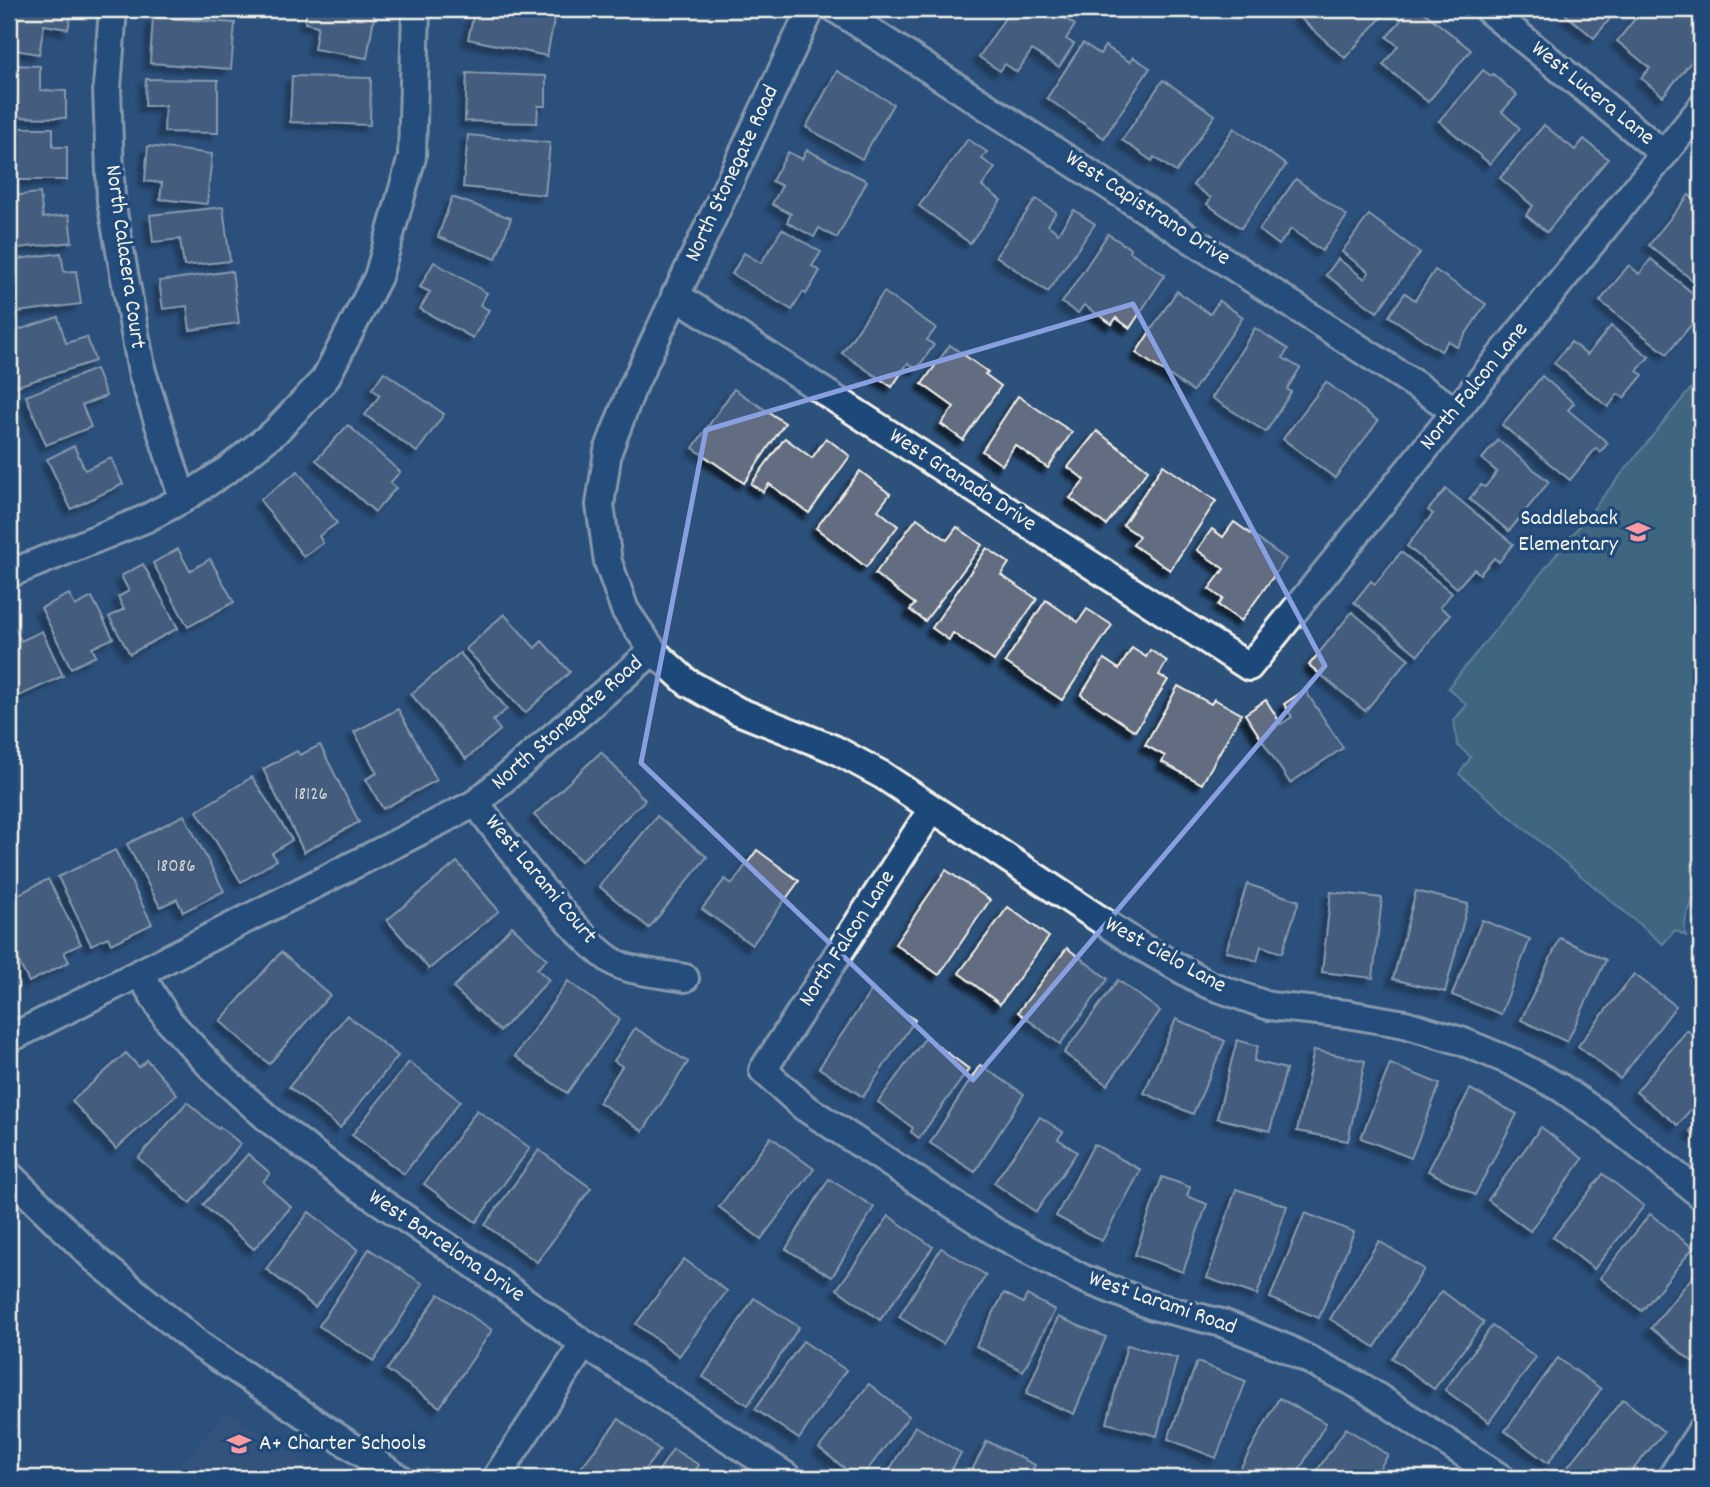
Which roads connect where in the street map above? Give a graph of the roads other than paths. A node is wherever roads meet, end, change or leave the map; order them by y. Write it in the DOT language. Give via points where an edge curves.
graph roads {
  1 [pos="113,9"];
  2 [pos="416,9"];
  3 [pos="811,9"];
  4 [pos="836,9"];
  5 [pos="1487,9"];
  6 [pos="1701,108"];
  7 [pos="1664,153"];
  8 [pos="676,296"];
  9 [pos="1456,411"];
  10 [pos="183,499"];
  11 [pos="9,574"];
  12 [pos="653,651"];
  13 [pos="1249,667"];
  14 [pos="476,803"];
  15 [pos="932,809"];
  16 [pos="140,974"];
  17 [pos="685,978"];
  18 [pos="9,1039"];
  19 [pos="763,1070"];
  20 [pos="9,1175"];
  21 [pos="1701,1195"];
  22 [pos="584,1344"];
  23 [pos="1701,1431"];
  24 [pos="399,1478"];
  25 [pos="496,1478"];
  26 [pos="789,1478"];
  27 [pos="1501,1478"];
  28 [pos="1671,1478"];
  1 -- 10 [label="street, North Calacera Court" via="107,88 111,201 142,372"];
  2 -- 10 [label="street" via="412,157 378,277 325,379 275,432"];
  3 -- 8 [label="street, North Stonegate Road"];
  4 -- 9 [label="street, West Capistrano Drive"];
  5 -- 7 [label="street, West Lucera Lane"];
  6 -- 7 [label="street, North Falcon Lane"];
  7 -- 9 [label="street, North Falcon Lane"];
  8 -- 12 [label="street, North Stonegate Road" via="607,451 600,505 608,562 625,610"];
  8 -- 13 [label="street, West Granada Drive"];
  9 -- 13 [label="street, North Falcon Lane"];
  10 -- 11 [label="street"];
  12 -- 14 [label="street, North Stonegate Road"];
  12 -- 15 [label="street, West Cielo Lane" via="687,682 738,711 834,749"];
  14 -- 16 [label="street, North Stonegate Road"];
  14 -- 17 [label="street, West Larami Court" via="588,941 620,965"];
  15 -- 19 [label="street, North Falcon Lane"];
  15 -- 21 [label="street, West Cielo Lane" via="1140,946 1207,984 1269,1006 1405,1024 1512,1062 1607,1120"];
  16 -- 18 [label="street, North Stonegate Road"];
  16 -- 22 [label="street, West Barcelona Drive" via="168,1020 217,1073 271,1121"];
  19 -- 27 [label="street, West Larami Road" via="804,1107 997,1233 1082,1278 1288,1349 1364,1388"];
  20 -- 24 [label="street" via="95,1259 201,1346"];
  22 -- 25 [label="street"];
  22 -- 26 [label="street, West Barcelona Drive"];
  23 -- 28 [label="street"];
}
